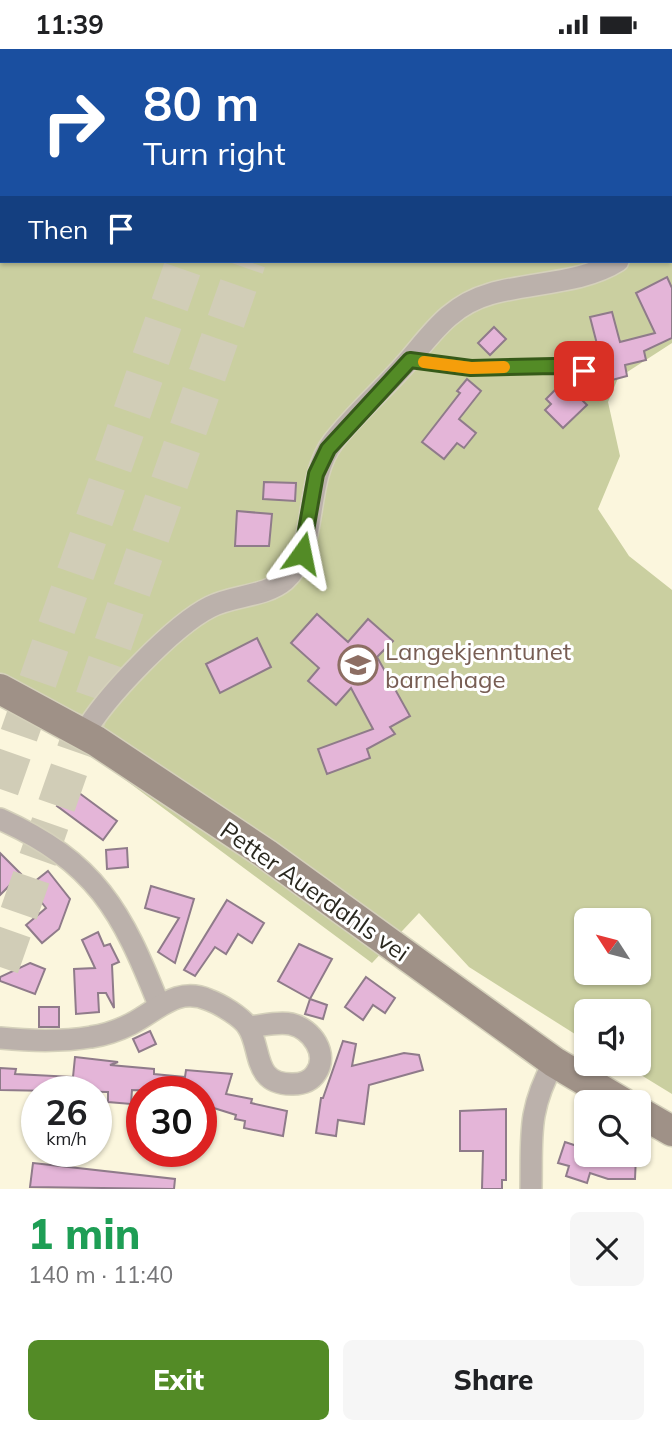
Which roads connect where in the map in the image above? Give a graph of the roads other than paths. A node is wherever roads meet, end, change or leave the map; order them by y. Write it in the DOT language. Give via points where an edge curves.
graph roads {
  1 [pos="613,263"];
  2 [pos="410,360"];
  3 [pos="584,371"];
  4 [pos="0,689"];
  5 [pos="84,734"];
  6 [pos="0,819"];
  7 [pos="159,1005"];
  8 [pos="248,1027"];
  9 [pos="0,1038"];
  10 [pos="554,1062"];
  11 [pos="601,1090"];
  12 [pos="651,1119"];
  13 [pos="672,1131"];
  14 [pos="531,1189"];
  1 -- 2 [label="street" via="577,277 486,295 460,308 432,331"];
  2 -- 3 [label="lane" via="471,368 554,366"];
  2 -- 5 [label="street" via="328,449 316,474 302,553 287,577 271,588 210,607 184,624 104,704"];
  4 -- 5 [label="street, Petter Auerdahls vei"];
  5 -- 10 [label="street, Petter Auerdahls vei" via="266,854"];
  6 -- 7 [label="street" via="72,862 113,904"];
  7 -- 8 [label="street" via="182,995 195,996 217,1003"];
  7 -- 9 [label="street" via="134,1023 92,1037"];
  10 -- 11 [label="street, Petter Auerdahls vei"];
  10 -- 14 [label="street" via="532,1115"];
  12 -- 13 [label="street"];
}
